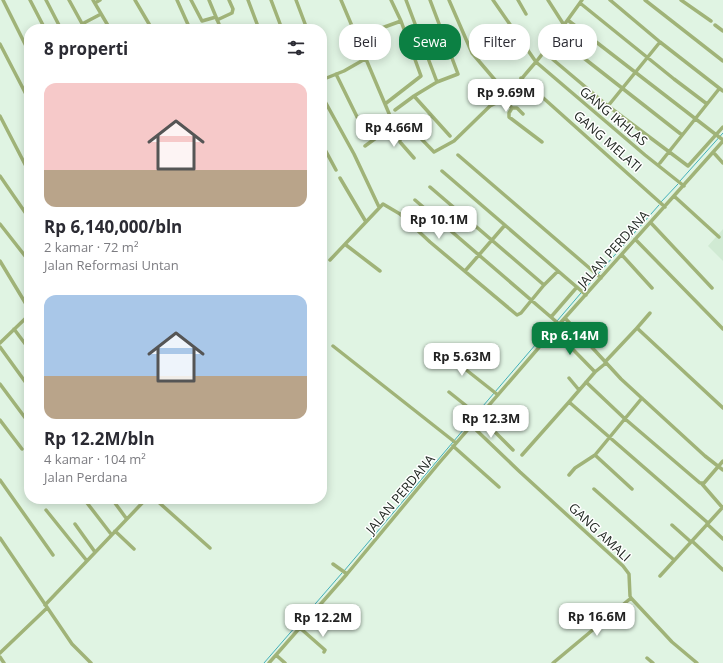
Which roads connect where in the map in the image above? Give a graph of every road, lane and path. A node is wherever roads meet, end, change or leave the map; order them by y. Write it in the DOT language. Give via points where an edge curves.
graph roads {
  1 [pos="3,0"];
  2 [pos="31,0"];
  3 [pos="46,0"];
  4 [pos="69,0"];
  5 [pos="100,0"];
  6 [pos="135,0"];
  7 [pos="177,0"];
  8 [pos="191,0"];
  9 [pos="210,0"];
  10 [pos="229,0"];
  11 [pos="248,0"];
  12 [pos="271,0"];
  13 [pos="296,0"];
  14 [pos="341,0"];
  15 [pos="391,0"];
  16 [pos="406,0"];
  17 [pos="430,0"];
  18 [pos="449,0"];
  19 [pos="492,0"];
  20 [pos="518,0"];
  21 [pos="548,0"];
  22 [pos="610,0"];
  23 [pos="645,0"];
  24 [pos="681,0"];
  25 [pos="581,1"];
  26 [pos="94,2"];
  27 [pos="101,14"];
  28 [pos="526,14"];
  29 [pos="216,18"];
  30 [pos="400,21"];
  31 [pos="569,21"];
  32 [pos="711,21"];
  33 [pos="43,24"];
  34 [pos="58,24"];
  35 [pos="82,24"];
  36 [pos="107,24"];
  37 [pos="149,24"];
  38 [pos="188,24"];
  39 [pos="219,24"];
  40 [pos="257,24"];
  41 [pos="280,24"];
  42 [pos="304,24"];
  43 [pos="351,24"];
  44 [pos="391,24"];
  45 [pos="564,24"];
  46 [pos="715,25"];
  47 [pos="723,31"];
  48 [pos="24,42"];
  49 [pos="660,42"];
  50 [pos="0,44"];
  51 [pos="648,57"];
  52 [pos="363,60"];
  53 [pos="365,60"];
  54 [pos="554,60"];
  55 [pos="587,60"];
  56 [pos="536,62"];
  57 [pos="723,62"];
  58 [pos="635,73"];
  59 [pos="336,74"];
  60 [pos="327,78"];
  61 [pos="521,78"];
  62 [pos="437,82"];
  63 [pos="623,88"];
  64 [pos="24,90"];
  65 [pos="721,90"];
  66 [pos="507,94"];
  67 [pos="414,96"];
  68 [pos="503,98"];
  69 [pos="385,104"];
  70 [pos="707,104"];
  71 [pos="327,105"];
  72 [pos="608,106"];
  73 [pos="512,108"];
  74 [pos="395,110"];
  75 [pos="523,114"];
  76 [pos="0,116"];
  77 [pos="694,119"];
  78 [pos="404,121"];
  79 [pos="361,125"];
  80 [pos="394,125"];
  81 [pos="723,126"];
  82 [pos="682,135"];
  83 [pos="716,135"];
  84 [pos="450,136"];
  85 [pos="723,140"];
  86 [pos="542,142"];
  87 [pos="719,145"];
  88 [pos="365,146"];
  89 [pos="723,148"];
  90 [pos="668,152"];
  91 [pos="713,152"];
  92 [pos="327,153"];
  93 [pos="458,155"];
  94 [pos="414,158"];
  95 [pos="24,162"];
  96 [pos="660,163"];
  97 [pos="723,163"];
  98 [pos="688,167"];
  99 [pos="336,170"];
  100 [pos="442,171"];
  101 [pos="694,172"];
  102 [pos="0,176"];
  103 [pos="340,178"];
  104 [pos="682,184"];
  105 [pos="430,187"];
  106 [pos="674,196"];
  107 [pos="415,200"];
  108 [pos="663,204"];
  109 [pos="379,207"];
  110 [pos="24,211"];
  111 [pos="429,213"];
  112 [pos="366,222"];
  113 [pos="651,223"];
  114 [pos="0,224"];
  115 [pos="505,225"];
  116 [pos="416,229"];
  117 [pos="719,237"];
  118 [pos="492,240"];
  119 [pos="635,240"];
  120 [pos="346,244"];
  121 [pos="24,255"];
  122 [pos="622,255"];
  123 [pos="478,256"];
  124 [pos="330,260"];
  125 [pos="0,262"];
  126 [pos="380,271"];
  127 [pos="465,271"];
  128 [pos="558,271"];
  129 [pos="599,276"];
  130 [pos="544,285"];
  131 [pos="578,288"];
  132 [pos="652,288"];
  133 [pos="712,288"];
  134 [pos="585,294"];
  135 [pos="24,301"];
  136 [pos="531,301"];
  137 [pos="650,313"];
  138 [pos="565,318"];
  139 [pos="24,320"];
  140 [pos="555,321"];
  141 [pos="637,328"];
  142 [pos="14,329"];
  143 [pos="723,329"];
  144 [pos="554,330"];
  145 [pos="0,342"];
  146 [pos="24,342"];
  147 [pos="333,346"];
  148 [pos="0,347"];
  149 [pos="441,350"];
  150 [pos="606,363"];
  151 [pos="595,372"];
  152 [pos="569,378"];
  153 [pos="24,380"];
  154 [pos="586,382"];
  155 [pos="0,384"];
  156 [pos="579,390"];
  157 [pos="449,392"];
  158 [pos="496,393"];
  159 [pos="642,398"];
  160 [pos="569,402"];
  161 [pos="723,408"];
  162 [pos="24,416"];
  163 [pos="478,417"];
  164 [pos="624,418"];
  165 [pos="0,420"];
  166 [pos="471,425"];
  167 [pos="609,437"];
  168 [pos="454,443"];
  169 [pos="22,449"];
  170 [pos="513,450"];
  171 [pos="522,455"];
  172 [pos="595,455"];
  173 [pos="723,461"];
  174 [pos="718,467"];
  175 [pos="723,470"];
  176 [pos="569,475"];
  177 [pos="0,480"];
  178 [pos="702,484"];
  179 [pos="499,487"];
  180 [pos="594,489"];
  181 [pos="632,489"];
  182 [pos="88,504"];
  183 [pos="116,504"];
  184 [pos="138,504"];
  185 [pos="161,504"];
  186 [pos="722,507"];
  187 [pos="46,510"];
  188 [pos="126,518"];
  189 [pos="75,524"];
  190 [pos="707,524"];
  191 [pos="672,525"];
  192 [pos="115,531"];
  193 [pos="111,534"];
  194 [pos="0,538"];
  195 [pos="723,539"];
  196 [pos="692,542"];
  197 [pos="210,548"];
  198 [pos="134,549"];
  199 [pos="95,552"];
  200 [pos="54,554"];
  201 [pos="674,560"];
  202 [pos="87,561"];
  203 [pos="333,564"];
  204 [pos="723,570"];
  205 [pos="345,572"];
  206 [pos="660,576"];
  207 [pos="631,598"];
  208 [pos="46,606"];
  209 [pos="300,628"];
  210 [pos="324,652"];
  211 [pos="0,653"];
  212 [pos="276,655"];
  213 [pos="0,657"];
  214 [pos="647,658"];
  215 [pos="4,663"];
  216 [pos="91,663"];
  217 [pos="269,663"];
  218 [pos="285,663"];
  219 [pos="553,663"];
  220 [pos="653,663"];
  221 [pos="697,663"];
  1 -- 48 [label="street"];
  2 -- 33 [label="street"];
  3 -- 34 [label="street"];
  4 -- 35 [label="street"];
  5 -- 26 [label="street"];
  6 -- 37 [label="street"];
  7 -- 38 [label="street"];
  8 -- 29 [label="street" via="202,21"];
  9 -- 29 [label="street"];
  10 -- 29 [label="street" via="232,12"];
  11 -- 40 [label="street"];
  12 -- 41 [label="street"];
  13 -- 42 [label="street"];
  14 -- 43 [label="street"];
  15 -- 30 [label="street"];
  16 -- 62 [label="street"];
  17 -- 62 [label="street" via="458,73"];
  18 -- 66 [label="street" via="472,53"];
  19 -- 56 [label="street, GANG IKHLAS"];
  20 -- 28 [label="street"];
  21 -- 45 [label="street"];
  22 -- 49 [label="street"];
  23 -- 57 [label="street"];
  24 -- 32 [label="street"];
  25 -- 45 [label="street"];
  25 -- 51 [label="street"];
  26 -- 27 [label="street"];
  27 -- 35 [label="street"];
  27 -- 36 [label="street"];
  29 -- 39 [label="street"];
  30 -- 44 [label="street"];
  30 -- 69 [label="street" via="421,76"];
  31 -- 58 [label="street"];
  46 -- 47 [label="street"];
  49 -- 51 [label="street"];
  49 -- 65 [label="street"];
  50 -- 64 [label="street"];
  51 -- 58 [label="street"];
  51 -- 70 [label="street"];
  52 -- 59 [label="street"];
  53 -- 69 [label="street"];
  54 -- 72 [label="street"];
  55 -- 63 [label="street"];
  56 -- 61 [label="street"];
  56 -- 104 [label="street, GANG IKHLAS"];
  58 -- 63 [label="street"];
  58 -- 77 [label="street"];
  59 -- 60 [label="street"];
  59 -- 79 [label="street"];
  61 -- 66 [label="street"];
  61 -- 108 [label="street, GANG MELATI"];
  62 -- 67 [label="street"];
  63 -- 72 [label="street"];
  63 -- 82 [label="street"];
  65 -- 70 [label="street"];
  66 -- 68 [label="street"];
  67 -- 74 [label="street"];
  67 -- 84 [label="street"];
  68 -- 73 [label="street"];
  68 -- 78 [label="street" via="490,106 454,140 434,152"];
  69 -- 80 [label="street"];
  70 -- 77 [label="street"];
  71 -- 109 [label="street"];
  72 -- 90 [label="street"];
  73 -- 75 [label="street" via="517,108"];
  73 -- 86 [label="street" via="509,117"];
  76 -- 95 [label="street"];
  77 -- 82 [label="street"];
  77 -- 83 [label="street"];
  80 -- 88 [label="street"];
  80 -- 94 [label="street" via="400,132 400,142"];
  81 -- 83 [label="street"];
  82 -- 90 [label="street"];
  83 -- 85 [label="street"];
  83 -- 98 [label="street"];
  85 -- 87 [label="street, JALAN PERDANA"];
  87 -- 89 [label="street"];
  87 -- 91 [label="street, JALAN PERDANA"];
  90 -- 96 [label="street"];
  90 -- 98 [label="street"];
  91 -- 97 [label="street"];
  91 -- 101 [label="street, JALAN PERDANA"];
  92 -- 99 [label="street"];
  93 -- 129 [label="street"];
  98 -- 101 [label="street"];
  100 -- 115 [label="street"];
  101 -- 104 [label="street, JALAN PERDANA"];
  102 -- 110 [label="street"];
  103 -- 112 [label="street"];
  104 -- 106 [label="street, JALAN PERDANA"];
  105 -- 118 [label="street"];
  106 -- 108 [label="street, JALAN PERDANA"];
  106 -- 117 [label="street"];
  107 -- 111 [label="street"];
  108 -- 113 [label="street, JALAN PERDANA"];
  109 -- 112 [label="street"];
  109 -- 116 [label="street" via="385,204"];
  111 -- 116 [label="street"];
  111 -- 123 [label="street"];
  112 -- 120 [label="street"];
  113 -- 119 [label="street, JALAN PERDANA"];
  113 -- 133 [label="street"];
  114 -- 121 [label="street"];
  115 -- 118 [label="street"];
  115 -- 128 [label="street"];
  116 -- 127 [label="street"];
  118 -- 123 [label="street"];
  118 -- 130 [label="street"];
  119 -- 122 [label="street, JALAN PERDANA"];
  119 -- 143 [label="street"];
  120 -- 124 [label="street"];
  120 -- 126 [label="street"];
  122 -- 129 [label="street, JALAN PERDANA"];
  122 -- 132 [label="street"];
  123 -- 127 [label="street"];
  123 -- 136 [label="street"];
  125 -- 135 [label="street"];
  127 -- 136 [label="street" via="517,315"];
  128 -- 130 [label="street"];
  128 -- 131 [label="street"];
  129 -- 134 [label="street, JALAN PERDANA"];
  130 -- 136 [label="street"];
  131 -- 134 [label="street"];
  131 -- 140 [label="street"];
  134 -- 138 [label="street, JALAN PERDANA"];
  136 -- 140 [label="street"];
  137 -- 141 [label="street"];
  138 -- 140 [label="street, JALAN PERDANA"];
  138 -- 150 [label="street"];
  139 -- 142 [label="street"];
  140 -- 144 [label="street, JALAN PERDANA"];
  141 -- 150 [label="street"];
  141 -- 161 [label="street"];
  142 -- 145 [label="street"];
  142 -- 146 [label="street"];
  144 -- 151 [label="street"];
  144 -- 158 [label="street, JALAN PERDANA"];
  147 -- 168 [label="street"];
  148 -- 153 [label="street"];
  149 -- 158 [label="street"];
  150 -- 151 [label="street"];
  150 -- 159 [label="street"];
  151 -- 154 [label="street"];
  152 -- 156 [label="street"];
  154 -- 156 [label="street"];
  154 -- 164 [label="street"];
  155 -- 162 [label="street"];
  156 -- 160 [label="street"];
  157 -- 163 [label="street"];
  158 -- 163 [label="street, JALAN PERDANA"];
  159 -- 164 [label="street"];
  159 -- 174 [label="street"];
  160 -- 167 [label="street"];
  160 -- 171 [label="street"];
  163 -- 166 [label="street, JALAN PERDANA"];
  163 -- 170 [label="street"];
  164 -- 167 [label="street"];
  164 -- 178 [label="street"];
  165 -- 169 [label="street"];
  166 -- 168 [label="street, JALAN PERDANA"];
  166 -- 207 [label="street, GANG AMALI" via="623,566 629,574"];
  167 -- 172 [label="street"];
  167 -- 190 [label="street"];
  168 -- 179 [label="street"];
  168 -- 205 [label="street, JALAN PERDANA"];
  172 -- 176 [label="street"];
  172 -- 181 [label="street"];
  173 -- 174 [label="street"];
  174 -- 175 [label="street"];
  174 -- 178 [label="street"];
  177 -- 200 [label="street"];
  178 -- 186 [label="street"];
  180 -- 201 [label="street"];
  182 -- 193 [label="street"];
  183 -- 188 [label="street"];
  184 -- 188 [label="street"];
  185 -- 197 [label="street"];
  186 -- 190 [label="street"];
  187 -- 202 [label="street"];
  188 -- 192 [label="street"];
  189 -- 199 [label="street"];
  190 -- 195 [label="street"];
  190 -- 196 [label="street"];
  191 -- 196 [label="street"];
  192 -- 193 [label="street"];
  192 -- 198 [label="street"];
  193 -- 199 [label="street"];
  194 -- 208 [label="street"];
  196 -- 201 [label="street"];
  196 -- 204 [label="street"];
  199 -- 202 [label="street"];
  201 -- 206 [label="street"];
  202 -- 208 [label="street"];
  203 -- 205 [label="street"];
  205 -- 209 [label="street, JALAN PERDANA"];
  207 -- 219 [label="street"];
  207 -- 221 [label="street" via="672,642"];
  208 -- 211 [label="street"];
  208 -- 216 [label="street" via="72,644"];
  209 -- 210 [label="street" via="325,650"];
  209 -- 212 [label="street, JALAN PERDANA"];
  212 -- 217 [label="street, JALAN PERDANA"];
  212 -- 218 [label="street"];
  213 -- 215 [label="street"];
  214 -- 220 [label="street"];
}
